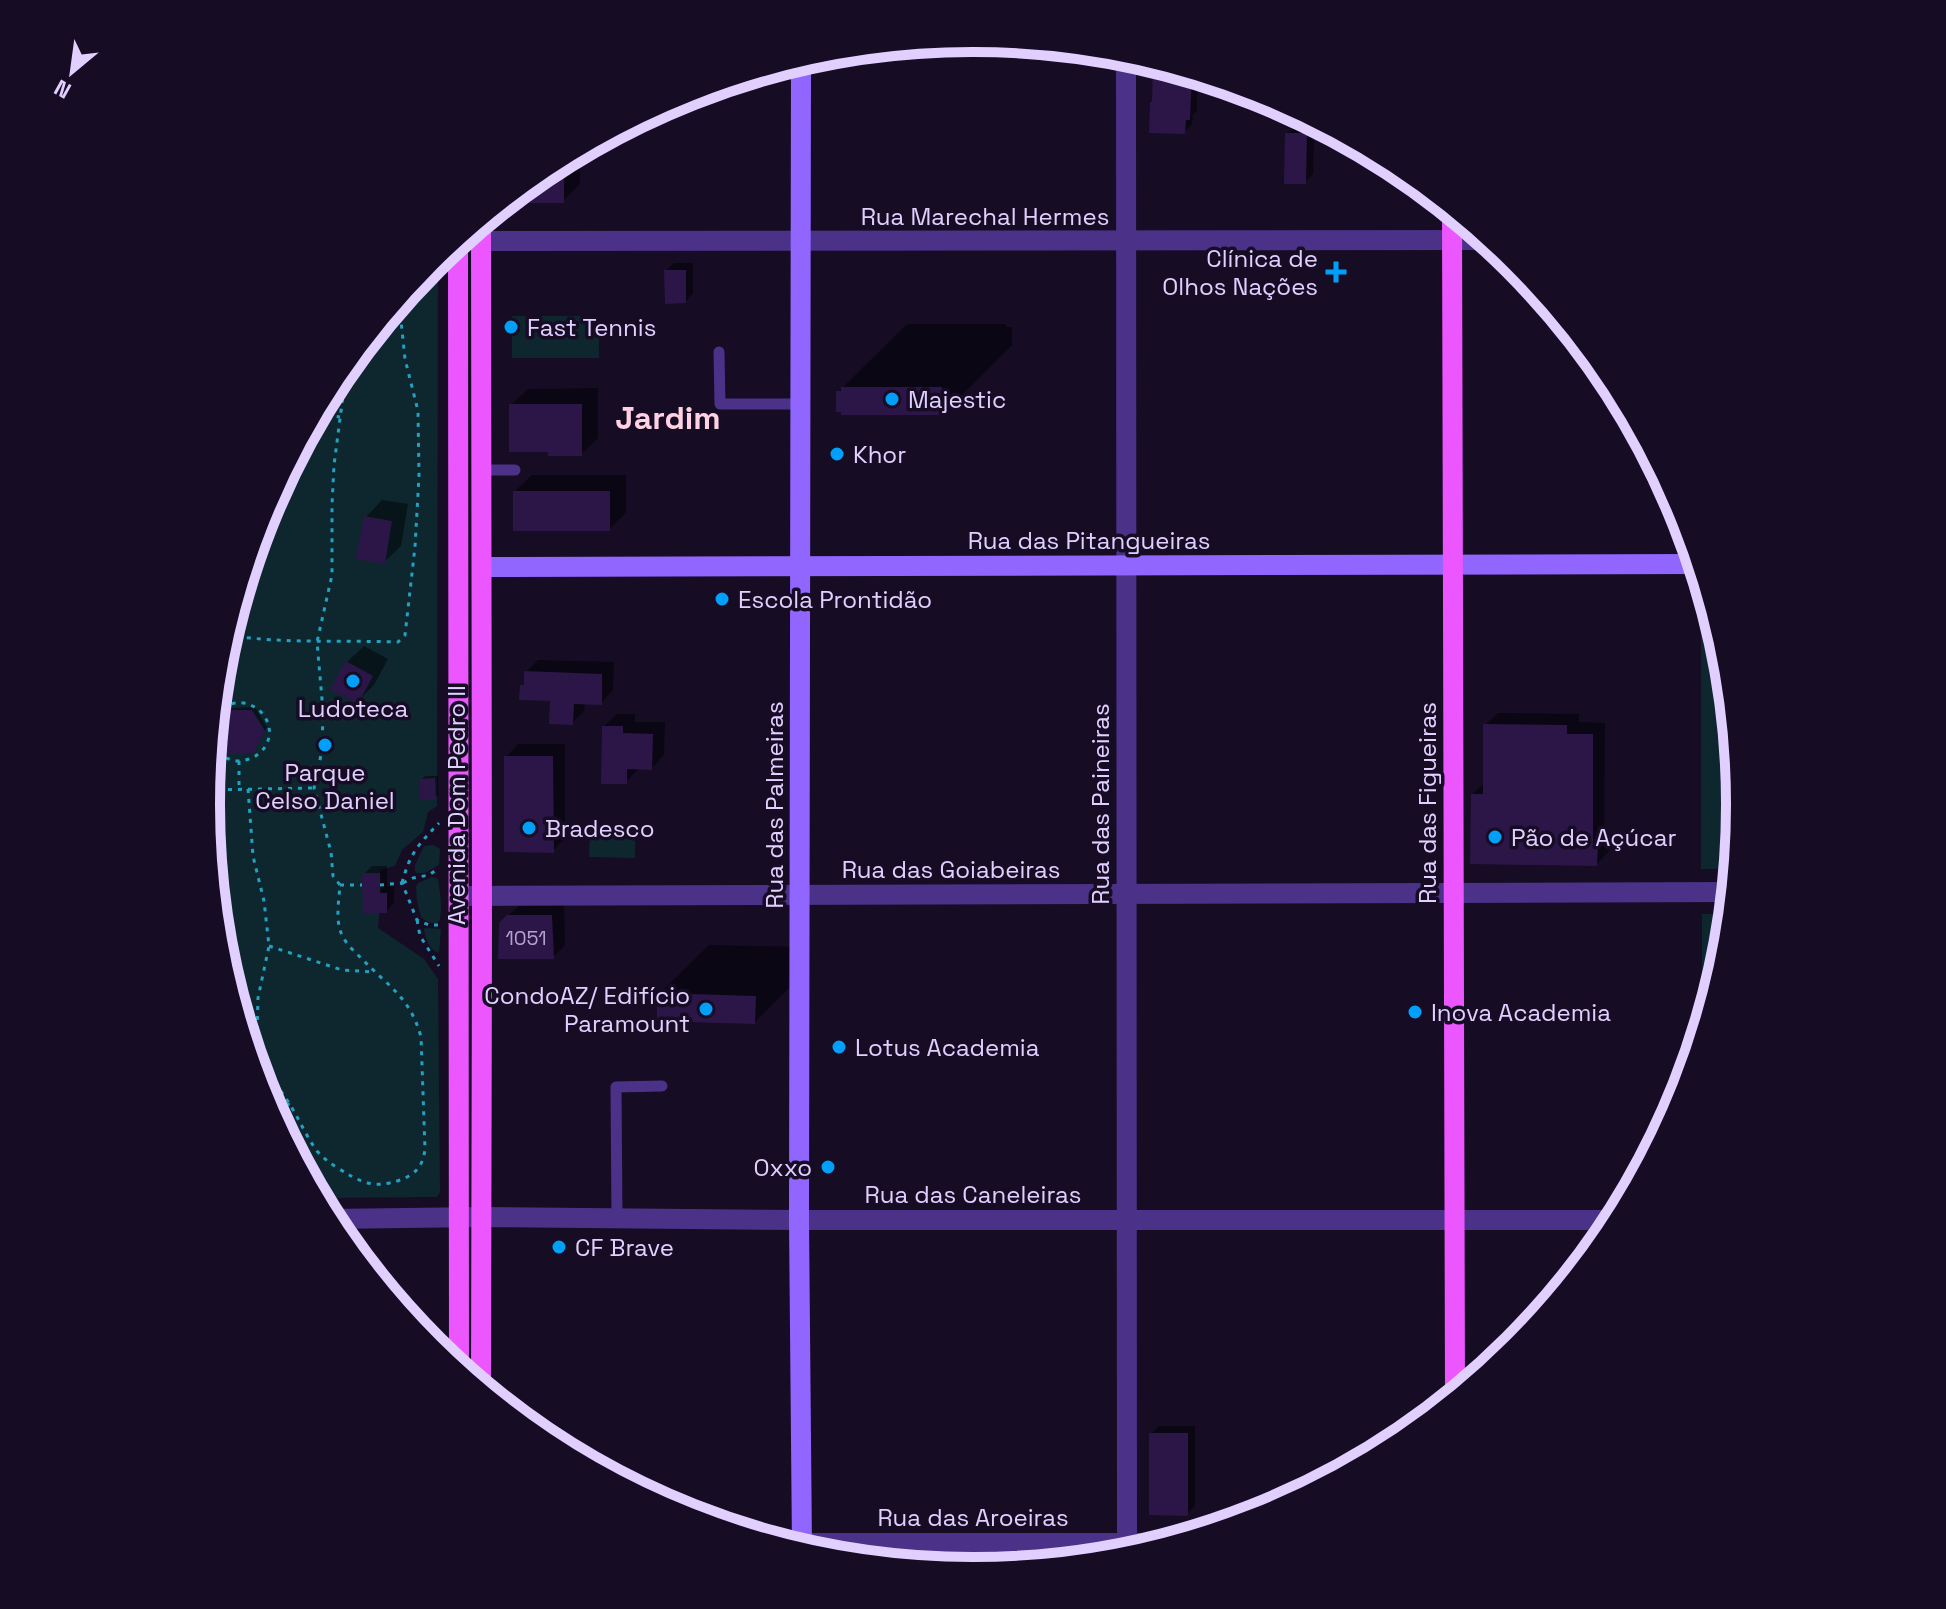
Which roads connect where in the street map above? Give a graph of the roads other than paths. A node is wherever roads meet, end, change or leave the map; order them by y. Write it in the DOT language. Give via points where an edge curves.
graph roads {
  1 [pos="1126,68"];
  2 [pos="801,72"];
  3 [pos="1452,225"];
  4 [pos="487,231"];
  5 [pos="481,236"];
  6 [pos="1471,240"];
  7 [pos="1452,241"];
  8 [pos="801,242"];
  9 [pos="1126,242"];
  10 [pos="458,256"];
  11 [pos="719,352"];
  12 [pos="801,404"];
  13 [pos="481,470"];
  14 [pos="515,470"];
  15 [pos="1686,564"];
  16 [pos="1452,565"];
  17 [pos="801,566"];
  18 [pos="1126,566"];
  19 [pos="482,567"];
  20 [pos="1453,892"];
  21 [pos="1720,892"];
  22 [pos="800,895"];
  23 [pos="1126,895"];
  24 [pos="460,896"];
  25 [pos="482,896"];
  26 [pos="662,1086"];
  27 [pos="459,1217"];
  28 [pos="482,1217"];
  29 [pos="344,1219"];
  30 [pos="617,1219"];
  31 [pos="799,1220"];
  32 [pos="1126,1220"];
  33 [pos="1455,1220"];
  34 [pos="1601,1220"];
  35 [pos="459,1354"];
  36 [pos="481,1373"];
  37 [pos="1455,1381"];
  38 [pos="802,1537"];
  39 [pos="1127,1541"];
  40 [pos="852,1547"];
  41 [pos="1085,1549"];
  1 -- 9 [label="street, Rua das Paineiras"];
  2 -- 8 [label="main road, Rua das Palmeiras"];
  3 -- 7 [label="main road, Rua das Figueiras"];
  4 -- 8 [label="street, Rua Marechal Hermes"];
  5 -- 13 [label="main road, Avenida Dom Pedro II"];
  6 -- 7 [label="street, Rua Marechal Hermes"];
  7 -- 9 [label="street, Rua Marechal Hermes"];
  7 -- 16 [label="main road, Rua das Figueiras"];
  8 -- 9 [label="street, Rua Marechal Hermes"];
  8 -- 12 [label="main road, Rua das Palmeiras"];
  9 -- 18 [label="street, Rua das Paineiras"];
  10 -- 24 [label="main road, Avenida Dom Pedro II"];
  11 -- 12 [label="lane" via="720,404"];
  12 -- 17 [label="main road, Rua das Palmeiras"];
  13 -- 14 [label="lane"];
  13 -- 19 [label="main road, Avenida Dom Pedro II"];
  15 -- 16 [label="main road, Rua das Pitangueiras"];
  16 -- 18 [label="main road, Rua das Pitangueiras"];
  16 -- 20 [label="main road, Rua das Figueiras"];
  17 -- 18 [label="main road, Rua das Pitangueiras"];
  17 -- 19 [label="main road, Rua das Pitangueiras"];
  17 -- 22 [label="main road, Rua das Palmeiras"];
  18 -- 23 [label="street, Rua das Paineiras"];
  19 -- 25 [label="main road, Avenida Dom Pedro II"];
  20 -- 21 [label="street, Rua das Goiabeiras"];
  20 -- 23 [label="street, Rua das Goiabeiras"];
  20 -- 33 [label="main road, Rua das Figueiras"];
  22 -- 23 [label="street, Rua das Goiabeiras"];
  22 -- 25 [label="street, Rua das Goiabeiras"];
  22 -- 31 [label="main road, Rua das Palmeiras"];
  23 -- 32 [label="street, Rua das Paineiras"];
  24 -- 25 [label="street, Rua das Goiabeiras"];
  24 -- 27 [label="main road, Avenida Dom Pedro II"];
  25 -- 28 [label="main road, Avenida Dom Pedro II"];
  26 -- 30 [label="lane" via="616,1087"];
  27 -- 28 [label="street, Rua das Caneleiras"];
  27 -- 29 [label="street, Rua das Caneleiras"];
  27 -- 35 [label="main road, Avenida Dom Pedro II"];
  28 -- 30 [label="street, Rua das Caneleiras"];
  28 -- 36 [label="main road, Avenida Dom Pedro II"];
  30 -- 31 [label="street, Rua das Caneleiras"];
  31 -- 32 [label="street, Rua das Caneleiras"];
  31 -- 38 [label="main road, Rua das Palmeiras"];
  32 -- 33 [label="street, Rua das Caneleiras"];
  32 -- 39 [label="street, Rua das Paineiras"];
  33 -- 34 [label="street, Rua das Caneleiras"];
  33 -- 37 [label="main road, Rua das Figueiras"];
  40 -- 41 [label="street, Rua das Aroeiras"];
}
